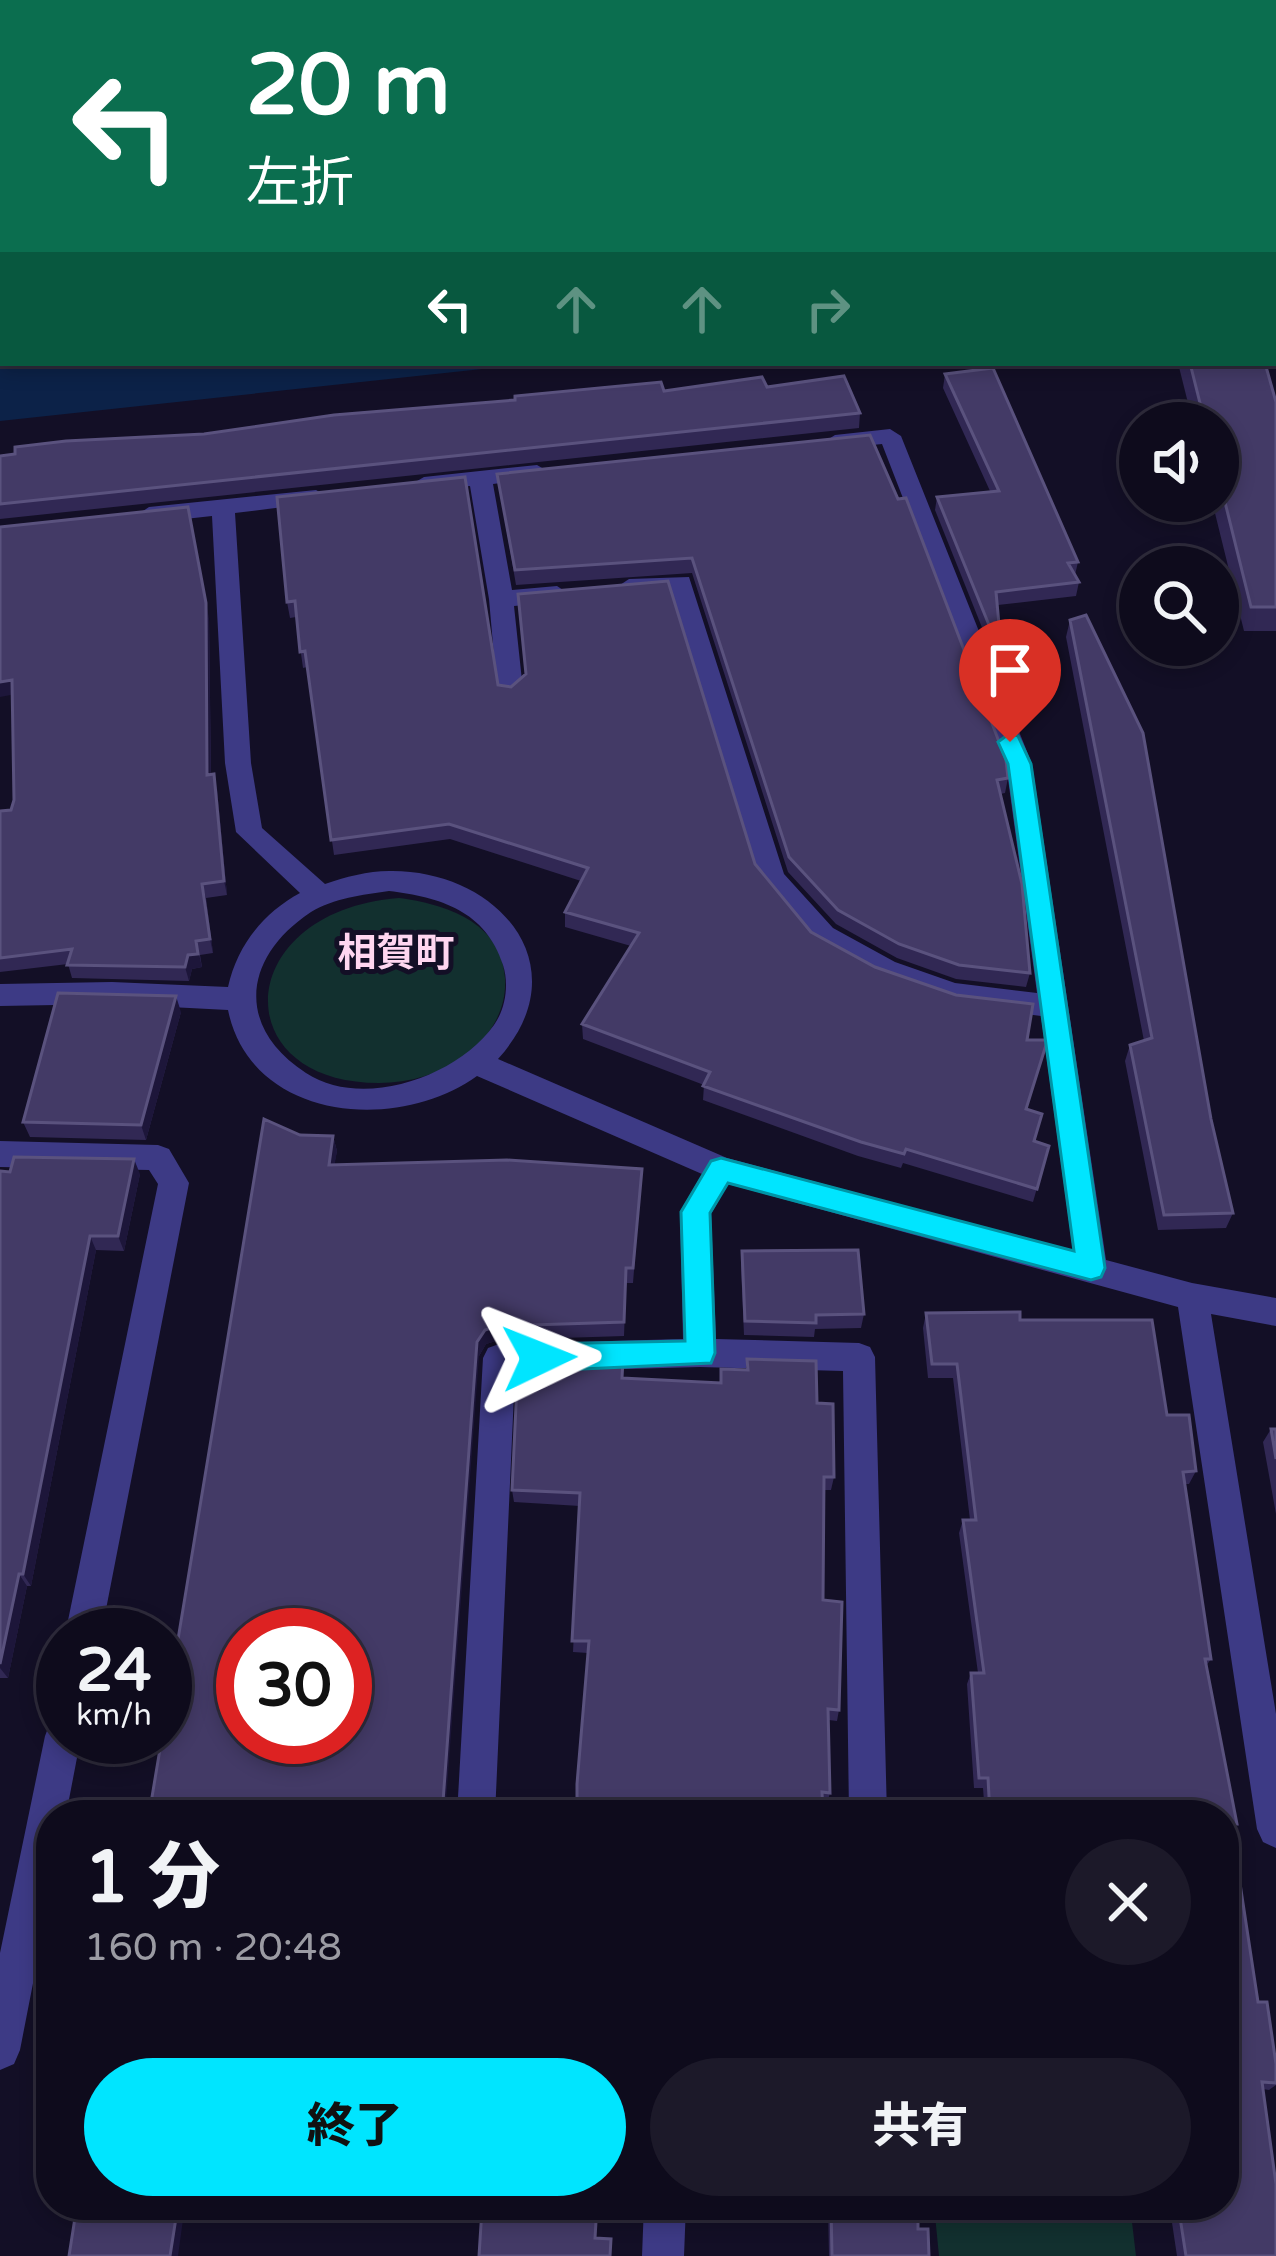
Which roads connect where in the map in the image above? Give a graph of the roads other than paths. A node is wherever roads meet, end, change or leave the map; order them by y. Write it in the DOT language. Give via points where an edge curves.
graph roads {
  1 [pos="799,446"];
  2 [pos="571,468"];
  3 [pos="480,477"];
  4 [pos="386,488"];
  5 [pos="340,494"];
  6 [pos="223,508"];
  7 [pos="134,517"];
  8 [pos="501,598"];
  9 [pos="510,691"];
  10 [pos="321,896"];
  11 [pos="0,995"];
  12 [pos="239,1000"];
  13 [pos="1056,1006"];
  14 [pos="478,1063"];
  15 [pos="0,1154"];
  16 [pos="721,1169"];
  17 [pos="1091,1268"];
  18 [pos="1192,1298"];
  19 [pos="1276,1312"];
  20 [pos="700,1353"];
  21 [pos="88,1608"];
  22 [pos="57,1764"];
  23 [pos="50,1800"];
  24 [pos="477,1800"];
  25 [pos="868,1800"];
  26 [pos="1276,1829"];
  27 [pos="36,1871"];
  28 [pos="0,2050"];
  29 [pos="664,2220"];
  30 [pos="663,2256"];
  1 -- 13 [label="street" via="890,436 1019,764"];
  2 -- 3 [label="street"];
  3 -- 4 [label="street"];
  3 -- 8 [label="street"];
  5 -- 6 [label="street"];
  6 -- 7 [label="street"];
  6 -- 10 [label="street" via="249,832"];
  8 -- 9 [label="street"];
  8 -- 13 [label="street" via="680,583 772,878 823,936 954,994"];
  10 -- 12 [label="street" via="270,930 247,963"];
  10 -- 14 [label="street" via="388,881 433,886 501,927 518,959 519,995 506,1031"];
  11 -- 12 [label="street"];
  12 -- 14 [label="street" via="247,1034 269,1064 303,1087 346,1099 394,1099"];
  13 -- 17 [label="street"];
  14 -- 16 [label="street"];
  15 -- 21 [label="street" via="158,1158 174,1183"];
  16 -- 17 [label="street"];
  16 -- 20 [label="street" via="695,1212"];
  17 -- 18 [label="street"];
  18 -- 19 [label="street"];
  18 -- 26 [label="street"];
  20 -- 24 [label="street" via="499,1358"];
  20 -- 25 [label="street" via="859,1357"];
  22 -- 23 [label="street"];
  27 -- 28 [label="street"];
  29 -- 30 [label="street"];
}
